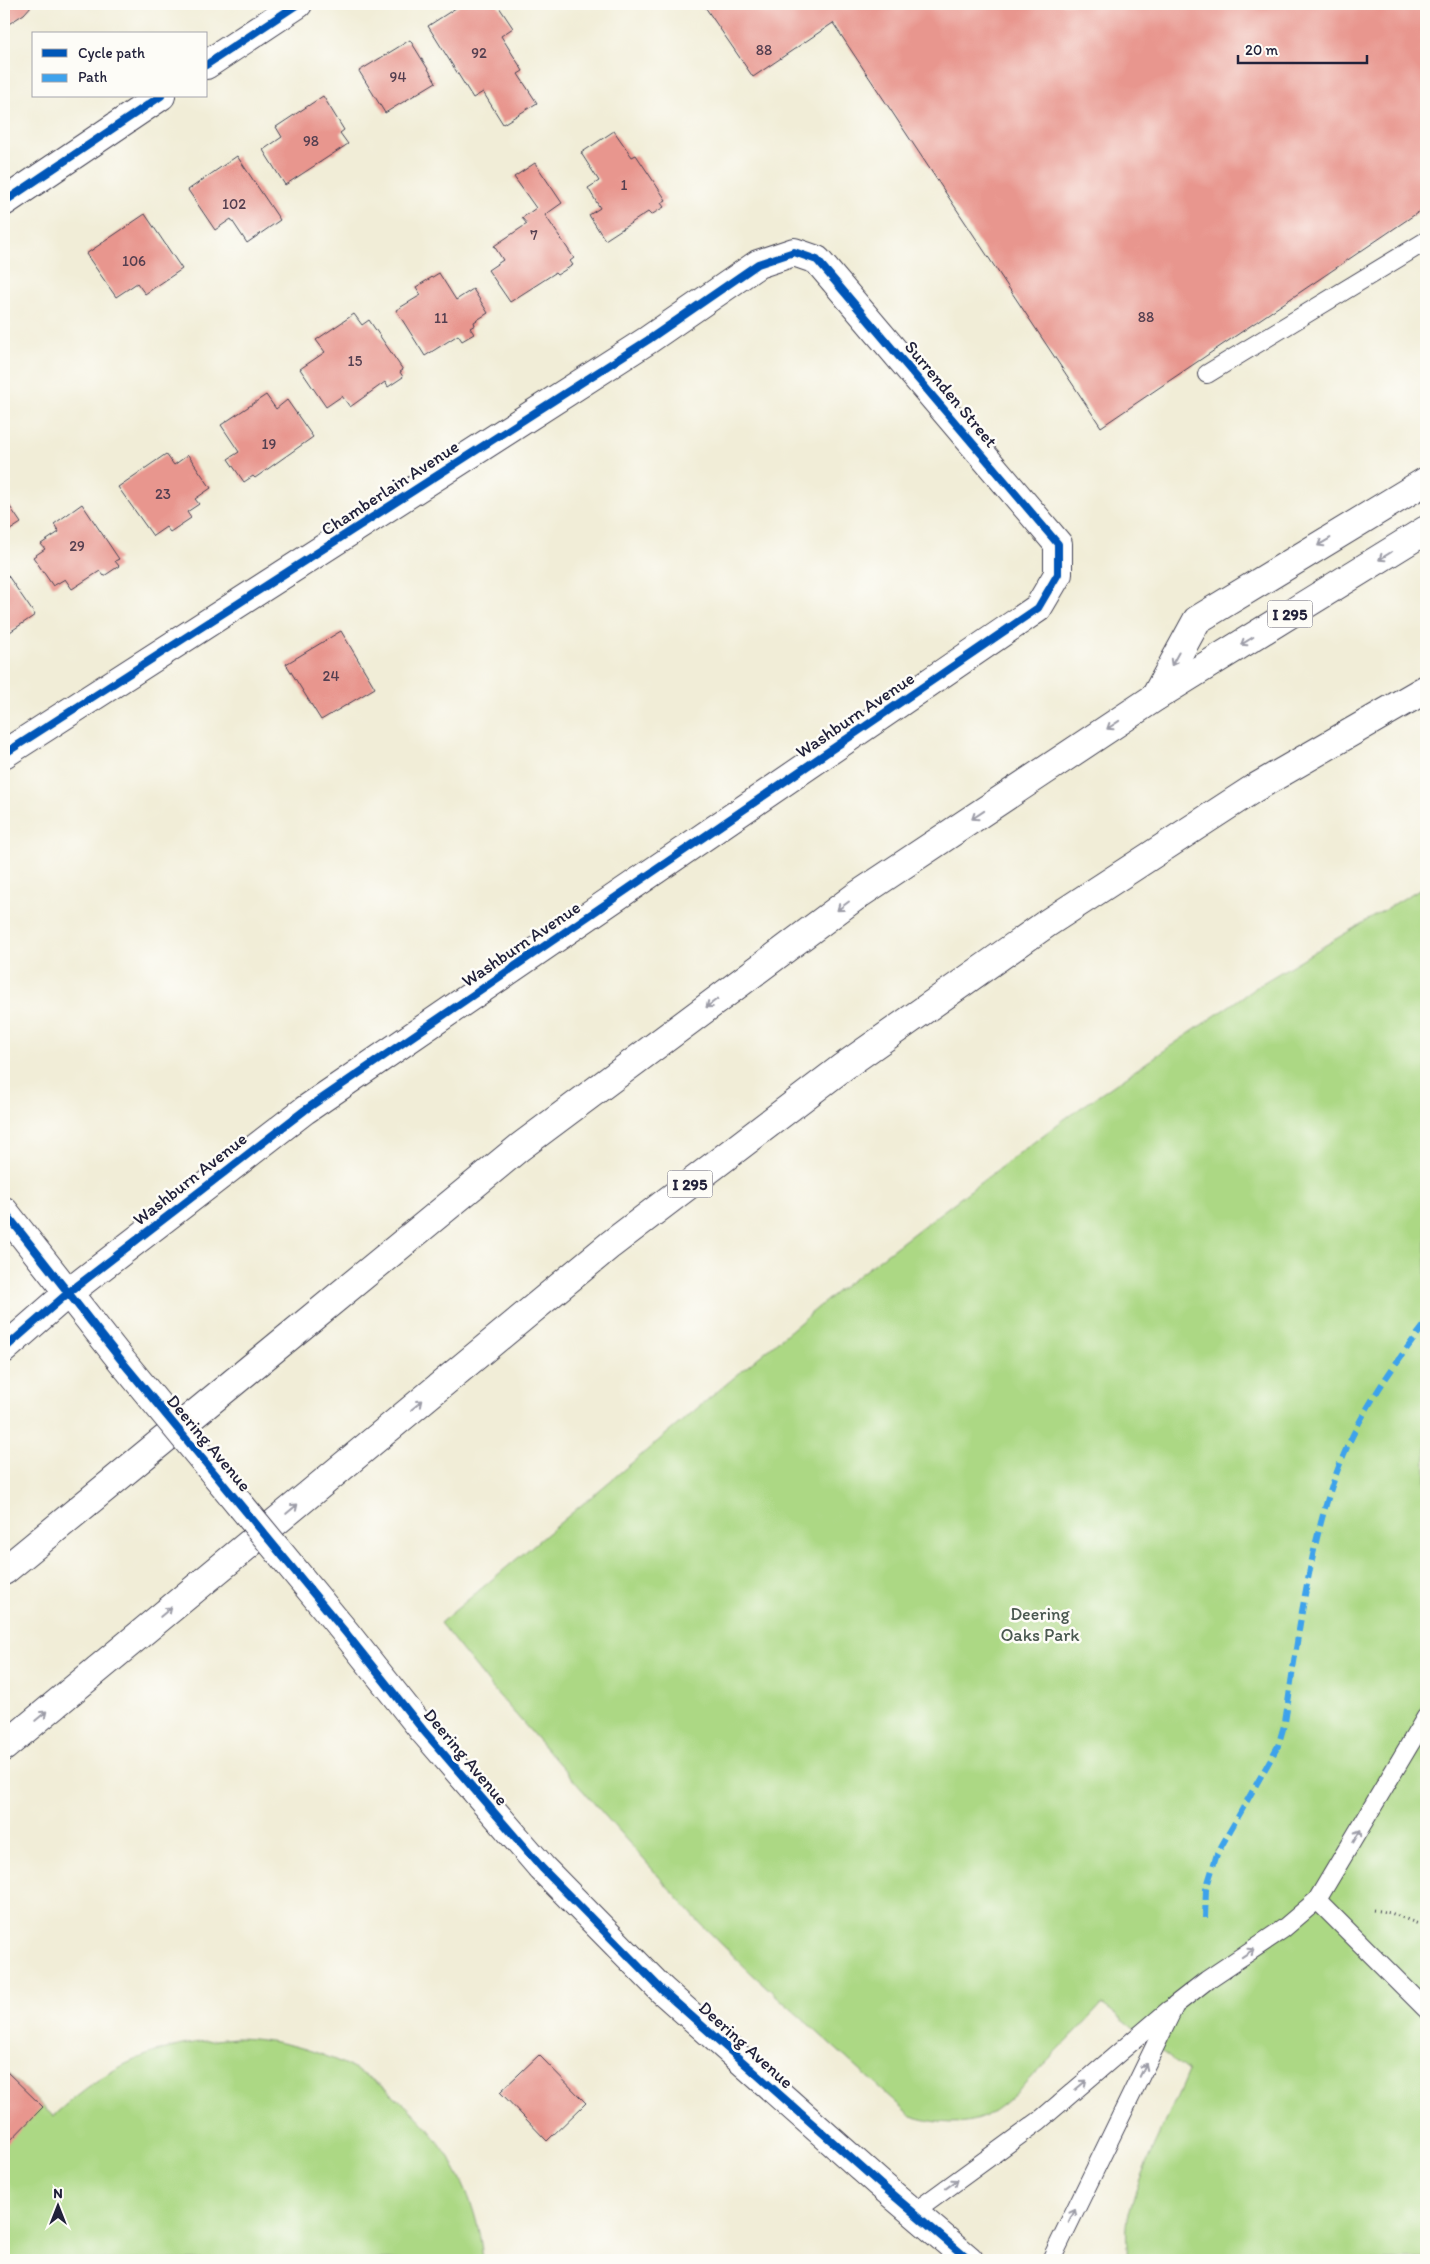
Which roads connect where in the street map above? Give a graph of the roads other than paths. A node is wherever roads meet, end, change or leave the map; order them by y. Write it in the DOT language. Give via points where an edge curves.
graph roads {
  1 [pos="298,4"];
  2 [pos="208,65"];
  3 [pos="158,98"];
  4 [pos="4,202"];
  5 [pos="1426,242"];
  6 [pos="794,252"];
  7 [pos="1207,374"];
  8 [pos="1426,481"];
  9 [pos="1426,530"];
  10 [pos="1058,574"];
  11 [pos="1426,689"];
  12 [pos="1154,698"];
  13 [pos="4,754"];
  14 [pos="4,1211"];
  15 [pos="68,1293"];
  16 [pos="4,1349"];
  17 [pos="4,1571"];
  18 [pos="1426,1717"];
  19 [pos="4,1747"];
  20 [pos="1317,1900"];
  21 [pos="1175,2005"];
  22 [pos="1426,2009"];
  23 [pos="913,2213"];
  24 [pos="969,2260"];
  25 [pos="1051,2260"];
  1 -- 2 [label="main road"];
  3 -- 4 [label="main road"];
  5 -- 7 [label="lane"];
  6 -- 10 [label="main road, Surrenden Street" via="817,260 1058,544"];
  6 -- 13 [label="main road, Chamberlain Avenue" via="758,264 648,340"];
  8 -- 12 [label="main road, one-way" via="1196,620"];
  9 -- 12 [label="main road, I 295, one-way"];
  10 -- 15 [label="main road, Washburn Avenue" via="1038,608 304,1110"];
  19 -- 11 [label="main road, I 295, one-way" via="610,1245 843,1067 1046,924 1253,789"];
  12 -- 17 [label="main road, I 295, one-way" via="855,897 520,1147"];
  14 -- 15 [label="main road, Deering Avenue"];
  15 -- 16 [label="main road, Washburn Avenue"];
  15 -- 23 [label="main road, Deering Avenue, bridge" via="423,1730 542,1868 662,1990"];
  20 -- 18 [label="lane, one-way"];
  21 -- 20 [label="lane, one-way" via="1283,1929"];
  20 -- 22 [label="lane"];
  23 -- 21 [label="lane, one-way" via="1038,2120"];
  25 -- 21 [label="lane, one-way"];
  23 -- 24 [label="main road, Deering Avenue"];
}
